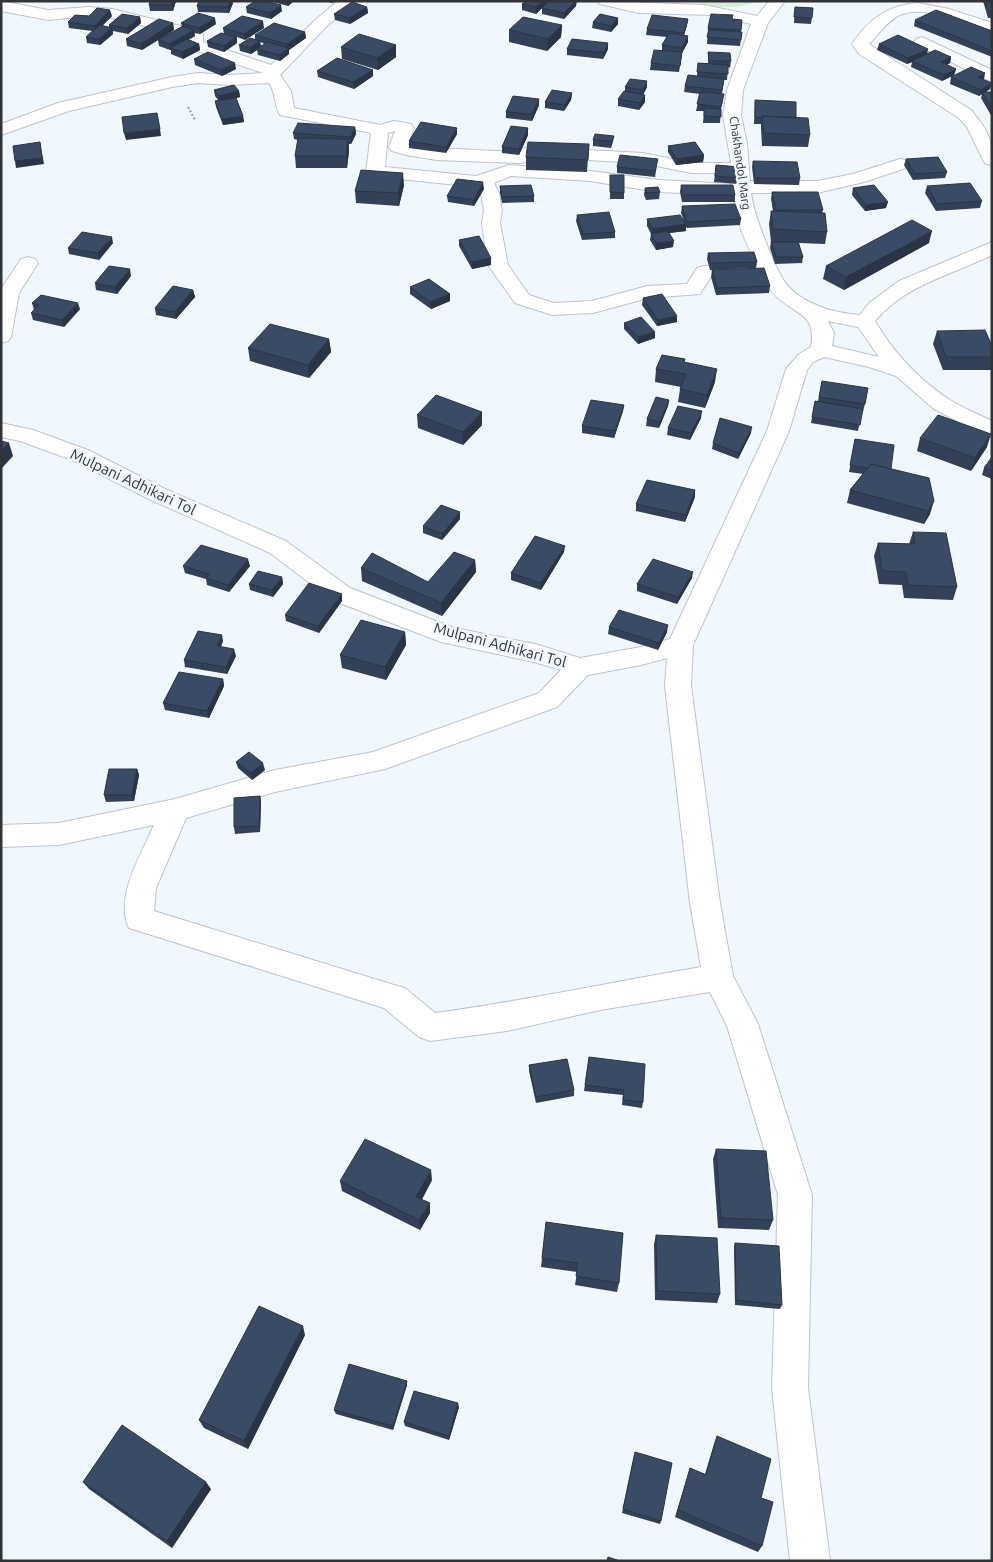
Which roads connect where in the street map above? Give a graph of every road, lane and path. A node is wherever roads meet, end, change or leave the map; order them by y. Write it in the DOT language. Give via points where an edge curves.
graph roads {
  1 [pos="348,1"];
  2 [pos="605,1"];
  3 [pos="778,1"];
  4 [pos="1,6"];
  5 [pos="760,22"];
  6 [pos="992,29"];
  7 [pos="922,42"];
  8 [pos="273,73"];
  9 [pos="992,77"];
  10 [pos="1,130"];
  11 [pos="380,130"];
  12 [pos="992,160"];
  13 [pos="900,164"];
  14 [pos="740,168"];
  15 [pos="483,180"];
  16 [pos="742,189"];
  17 [pos="992,248"];
  18 [pos="28,263"];
  19 [pos="770,271"];
  20 [pos="812,311"];
  21 [pos="865,321"];
  22 [pos="1,337"];
  23 [pos="821,350"];
  24 [pos="903,372"];
  25 [pos="1,430"];
  26 [pos="992,430"];
  27 [pos="680,645"];
  28 [pos="580,667"];
  29 [pos="175,810"];
  30 [pos="1,836"];
  31 [pos="718,977"];
  32 [pos="810,1561"];
  1 -- 8 [label="street"];
  2 -- 5 [label="street" via="634,9 726,12"];
  3 -- 5 [label="street, Chakhandol Marg"];
  4 -- 8 [label="street" via="54,15 102,12 155,24 195,34 195,45"];
  5 -- 14 [label="street, Chakhandol Marg" via="735,90 732,115"];
  6 -- 12 [label="street" via="948,11 910,7 893,12 860,44 865,51 966,114"];
  7 -- 9 [label="street"];
  8 -- 10 [label="street" via="268,78 198,78 172,82 64,107"];
  8 -- 11 [label="street" via="286,96 286,111"];
  11 -- 14 [label="street" via="394,126 405,128 398,148 419,152 520,158 531,152 592,154 643,158 691,168"];
  11 -- 15 [label="street" via="375,172"];
  13 -- 16 [label="street" via="817,187"];
  14 -- 16 [label="street, Chakhandol Marg"];
  15 -- 16 [label="street" via="509,170 590,176 658,186"];
  15 -- 19 [label="street" via="490,193 498,264 522,299 552,309 594,307 647,292 694,290 704,272"];
  16 -- 19 [label="street, Chakhandol Marg" via="743,205"];
  17 -- 21 [label="street" via="952,264 890,296"];
  18 -- 22 [label="street" via="10,293"];
  19 -- 20 [label="street, Chakhandol Marg" via="778,287"];
  20 -- 21 [label="street"];
  20 -- 23 [label="street" via="824,333"];
  21 -- 24 [label="street"];
  23 -- 24 [label="street"];
  23 -- 27 [label="street" via="806,358 797,369 778,431"];
  24 -- 26 [label="street" via="942,404"];
  25 -- 28 [label="street, Mulpani Adhikari Tol" via="80,455 157,494 278,547 341,594 450,636 535,653"];
  27 -- 28 [label="street, Mulpani Adhikari Tol"];
  27 -- 31 [label="street" via="678,686 705,903"];
  28 -- 29 [label="street" via="548,700 384,759 275,781"];
  29 -- 30 [label="street" via="59,834"];
  29 -- 31 [label="street" via="141,888 139,919 394,998 430,1027 507,1017"];
  31 -- 32 [label="street" via="742,1024 795,1195 790,1388"];
}
